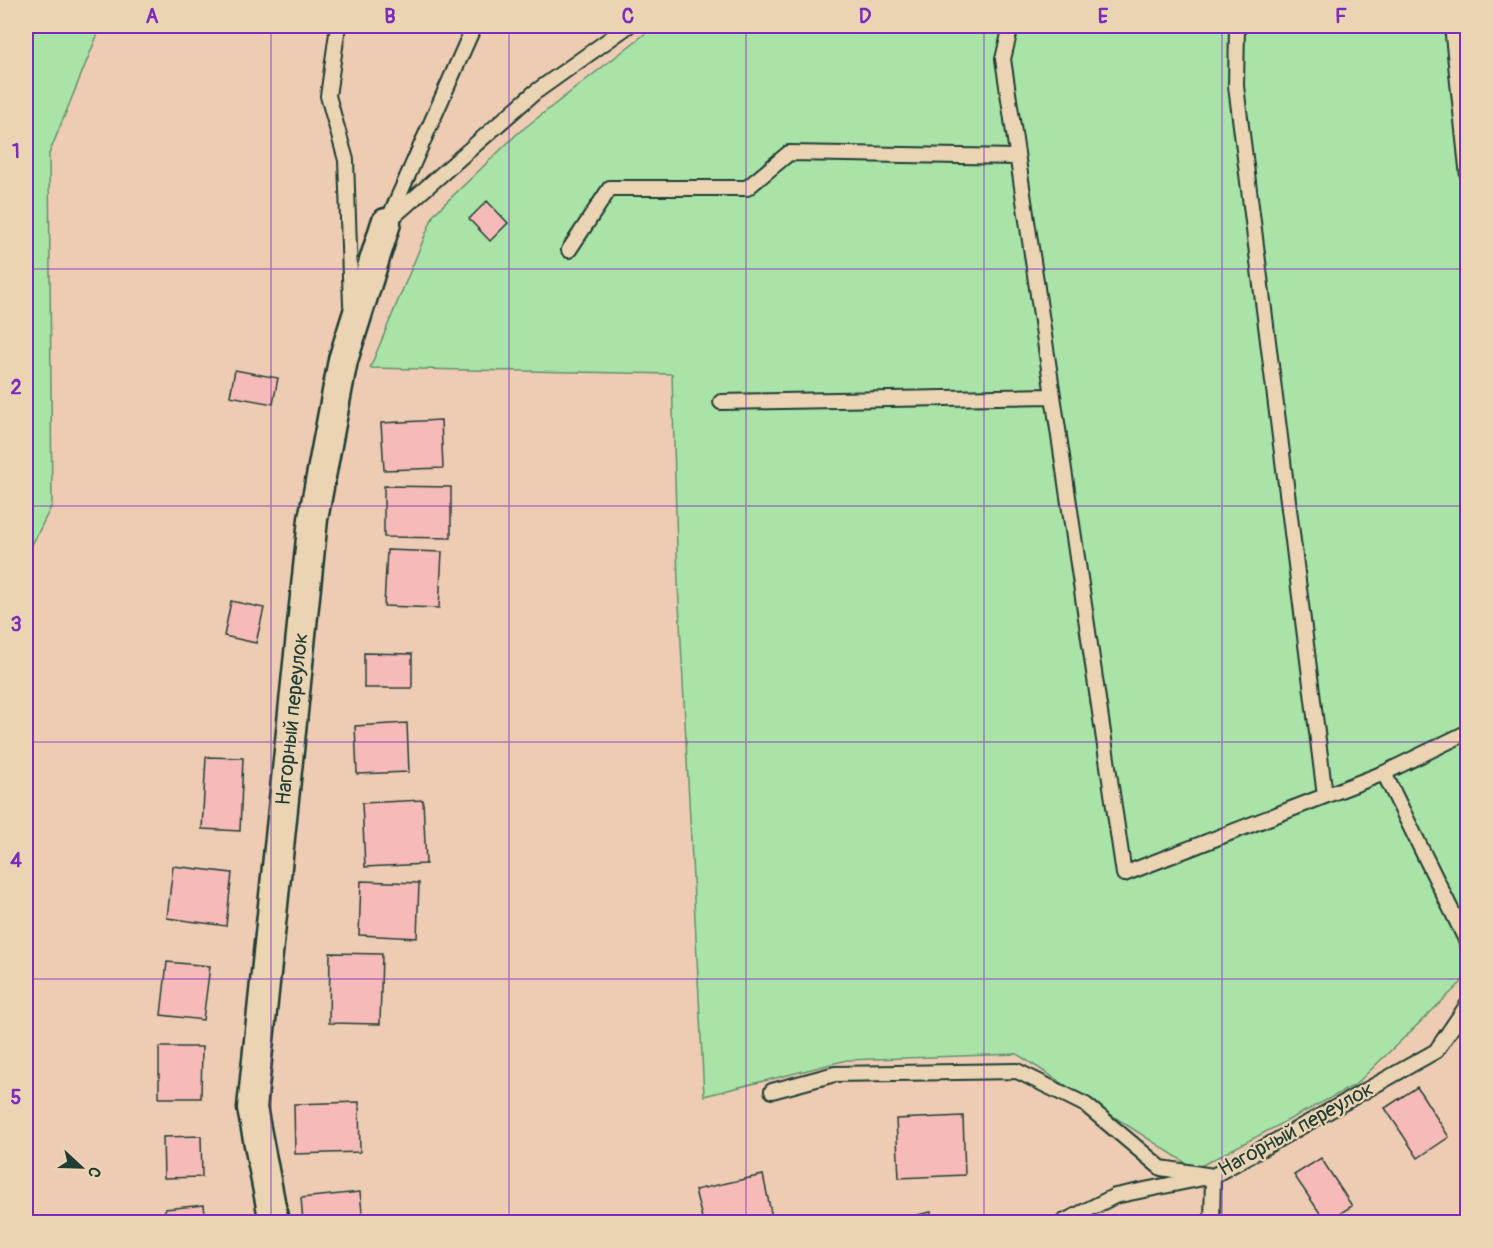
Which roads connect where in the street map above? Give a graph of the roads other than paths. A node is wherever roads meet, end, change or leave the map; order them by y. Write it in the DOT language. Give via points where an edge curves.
graph roads {
  1 [pos="338,26"];
  2 [pos="474,26"];
  3 [pos="628,26"];
  4 [pos="1011,26"];
  5 [pos="1237,26"];
  6 [pos="1452,26"];
  7 [pos="1017,157"];
  8 [pos="1467,177"];
  9 [pos="386,225"];
  10 [pos="569,250"];
  11 [pos="352,313"];
  12 [pos="1053,396"];
  13 [pos="721,402"];
  14 [pos="1467,732"];
  15 [pos="1384,773"];
  16 [pos="1325,796"];
  17 [pos="1467,944"];
  18 [pos="1467,1004"];
  19 [pos="772,1090"];
  20 [pos="1213,1176"];
  21 [pos="274,1222"];
  22 [pos="1063,1222"];
  23 [pos="1212,1222"];
  1 -- 11 [label="lane" via="328,96 345,160"];
  2 -- 9 [label="lane"];
  3 -- 9 [label="lane" via="534,93"];
  4 -- 7 [label="lane" via="1003,59"];
  5 -- 16 [label="lane" via="1236,86"];
  6 -- 8 [label="lane"];
  7 -- 10 [label="lane" via="789,153 747,188 610,188"];
  7 -- 12 [label="lane"];
  9 -- 21 [label="street, Нагорный переулок" via="343,360 312,519 252,1108"];
  12 -- 13 [label="lane"];
  12 -- 16 [label="lane" via="1124,874"];
  14 -- 15 [label="lane"];
  15 -- 16 [label="lane"];
  15 -- 17 [label="lane"];
  18 -- 20 [label="lane, Нагорный переулок" via="1436,1051"];
  19 -- 20 [label="lane" via="835,1074 1017,1071 1086,1105 1161,1168"];
  20 -- 22 [label="lane, Нагорный переулок" via="1115,1196"];
  20 -- 23 [label="lane"];
}
